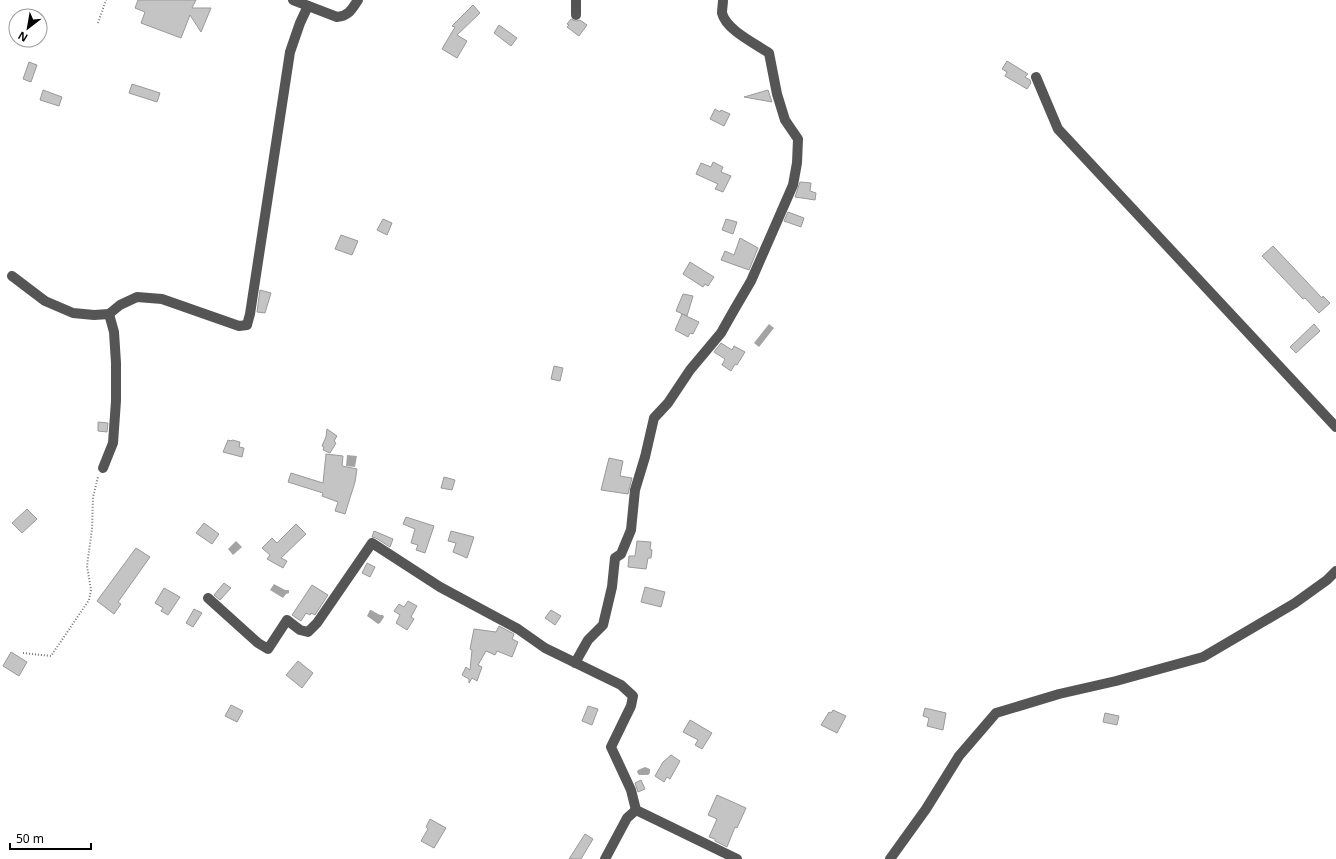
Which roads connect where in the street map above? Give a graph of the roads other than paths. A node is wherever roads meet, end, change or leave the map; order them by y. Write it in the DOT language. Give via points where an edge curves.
graph roads {
  1 [pos="293,0"];
  2 [pos="358,0"];
  3 [pos="576,0"];
  4 [pos="723,0"];
  5 [pos="308,6"];
  6 [pos="576,15"];
  7 [pos="1036,77"];
  8 [pos="12,276"];
  9 [pos="109,314"];
  10 [pos="1336,427"];
  11 [pos="103,468"];
  12 [pos="1336,571"];
  13 [pos="208,598"];
  14 [pos="575,663"];
  15 [pos="636,810"];
  16 [pos="605,859"];
  17 [pos="738,859"];
  18 [pos="890,859"];
  1 -- 5 [label="street"];
  2 -- 5 [label="street" via="348,13 337,17"];
  3 -- 6 [label="street"];
  4 -- 14 [label="street" via="722,13 727,22 770,54 777,94 785,120 798,139 793,185 754,274 721,333 654,418 634,490 631,530 621,554 615,558 612,587 602,625 588,640"];
  5 -- 9 [label="street" via="290,52 247,325 239,326 162,299 137,297"];
  7 -- 10 [label="street" via="1058,129"];
  8 -- 9 [label="street" via="45,301 73,313 94,316"];
  9 -- 11 [label="street" via="114,332 116,401 113,443"];
  12 -- 18 [label="street" via="1295,603 1203,656 996,713 960,756"];
  13 -- 14 [label="street" via="268,649 287,620 300,630 308,632 317,623 372,543 440,587"];
  14 -- 15 [label="street" via="621,685 633,696 631,706 611,746 631,790"];
  15 -- 16 [label="street" via="627,818"];
  15 -- 17 [label="street"];
}
